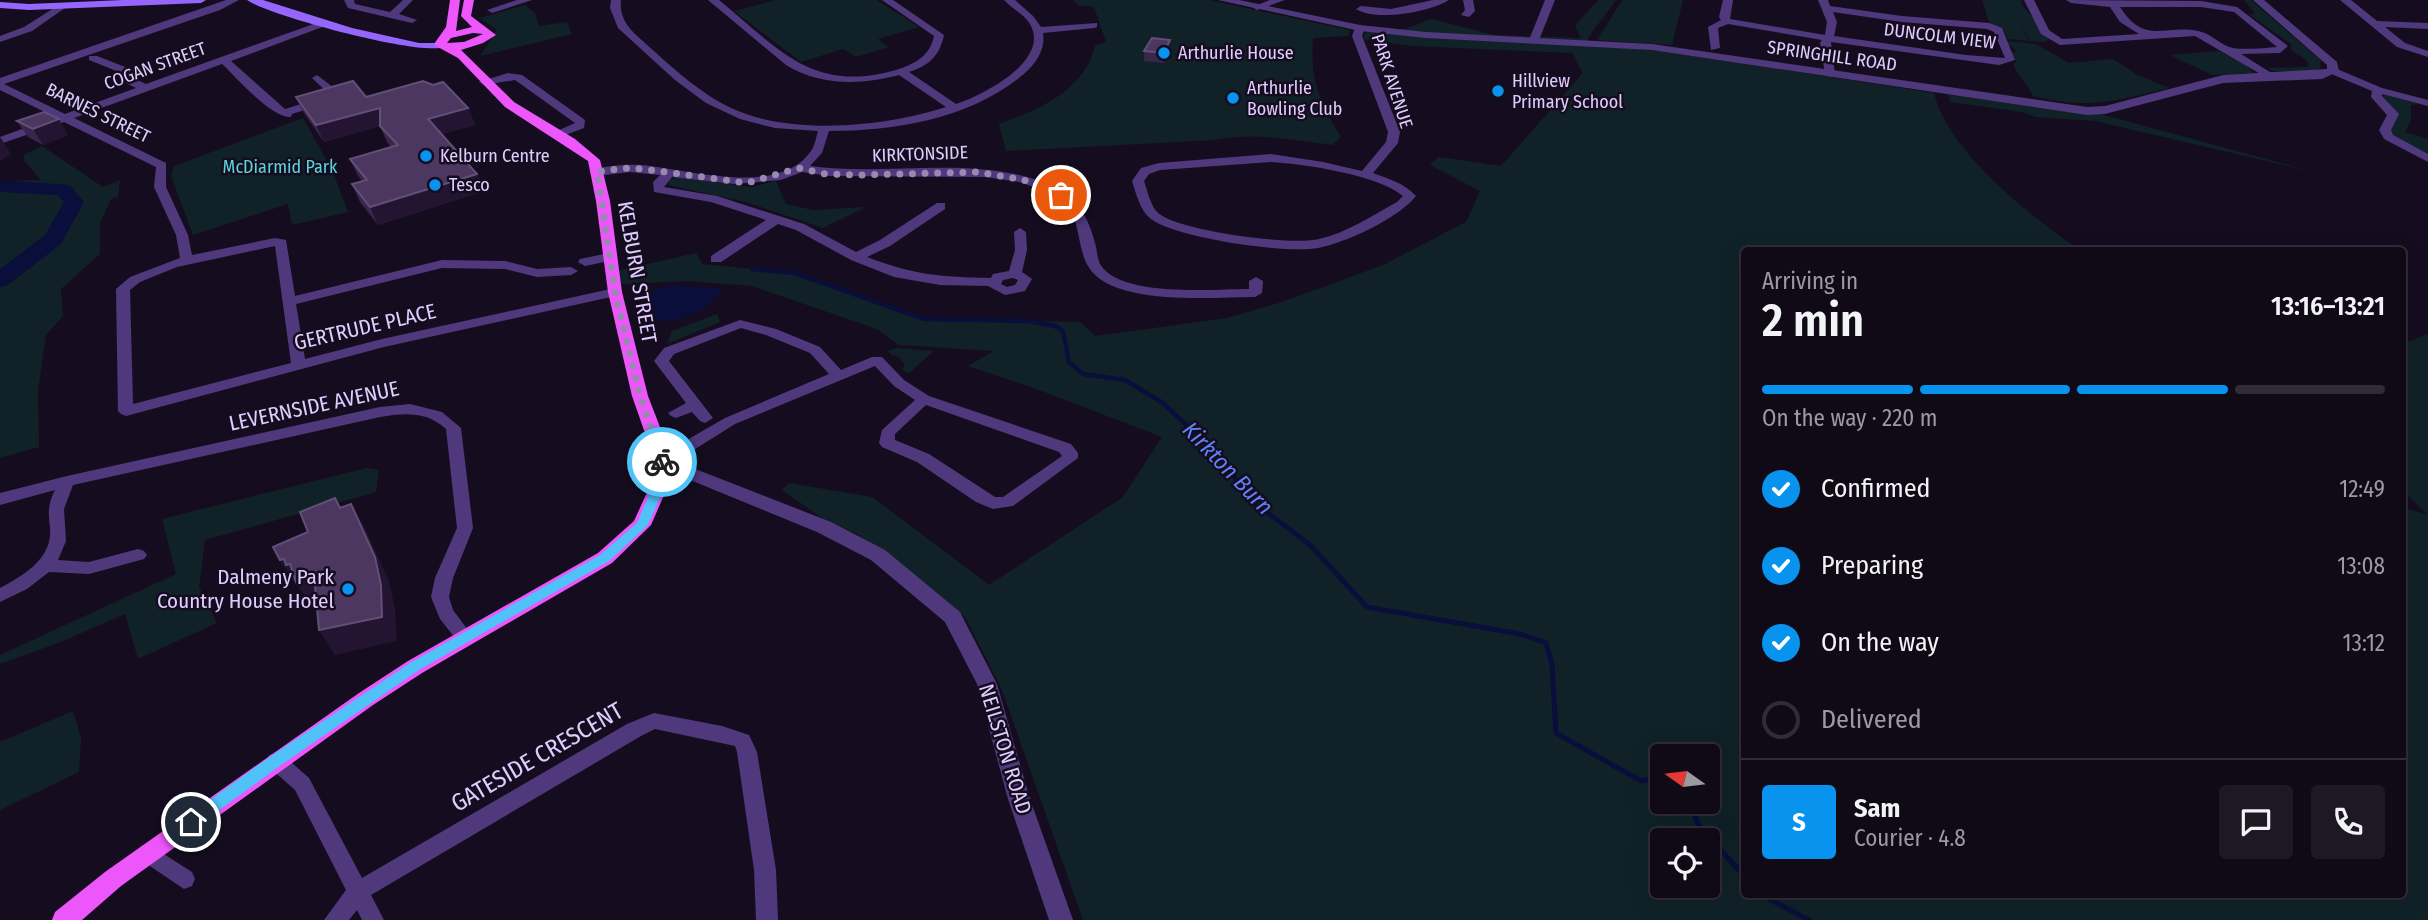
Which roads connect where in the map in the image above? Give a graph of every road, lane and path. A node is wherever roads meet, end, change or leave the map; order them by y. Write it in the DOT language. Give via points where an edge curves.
graph roads {
  1 [pos="201,0"];
  2 [pos="234,0"];
  3 [pos="252,0"];
  4 [pos="349,0"];
  5 [pos="408,0"];
  6 [pos="455,0"];
  7 [pos="469,0"];
  8 [pos="527,0"];
  9 [pos="616,0"];
  10 [pos="713,0"];
  11 [pos="887,0"];
  12 [pos="1009,0"];
  13 [pos="1223,0"];
  14 [pos="1280,0"];
  15 [pos="1444,0"];
  16 [pos="1468,0"];
  17 [pos="1550,0"];
  18 [pos="1728,0"];
  19 [pos="2029,0"];
  20 [pos="2071,0"];
  21 [pos="2258,0"];
  22 [pos="2344,0"];
  23 [pos="114,2"];
  24 [pos="1412,3"];
  25 [pos="1824,4"];
  26 [pos="2113,4"];
  27 [pos="0,5"];
  28 [pos="62,6"];
  29 [pos="1257,8"];
  30 [pos="1361,9"];
  31 [pos="492,10"];
  32 [pos="393,15"];
  33 [pos="1466,15"];
  34 [pos="412,20"];
  35 [pos="1727,21"];
  36 [pos="322,24"];
  37 [pos="2374,24"];
  38 [pos="1094,25"];
  39 [pos="2428,26"];
  40 [pos="0,28"];
  41 [pos="1360,28"];
  42 [pos="27,29"];
  43 [pos="1038,30"];
  44 [pos="488,33"];
  45 [pos="2150,36"];
  46 [pos="1827,37"];
  47 [pos="0,39"];
  48 [pos="1534,40"];
  49 [pos="444,42"];
  50 [pos="1715,48"];
  51 [pos="2231,51"];
  52 [pos="2428,54"];
  53 [pos="93,58"];
  54 [pos="224,60"];
  55 [pos="471,63"];
  56 [pos="2333,71"];
  57 [pos="901,72"];
  58 [pos="1830,74"];
  59 [pos="2269,76"];
  60 [pos="317,78"];
  61 [pos="484,82"];
  62 [pos="0,84"];
  63 [pos="146,88"];
  64 [pos="2378,90"];
  65 [pos="2428,103"];
  66 [pos="954,108"];
  67 [pos="66,118"];
  68 [pos="825,128"];
  69 [pos="559,134"];
  70 [pos="0,141"];
  71 [pos="2428,158"];
  72 [pos="799,168"];
  73 [pos="597,172"];
  74 [pos="669,173"];
  75 [pos="1364,176"];
  76 [pos="941,206"];
  77 [pos="1076,209"];
  78 [pos="1058,213"];
  79 [pos="928,216"];
  80 [pos="775,220"];
  81 [pos="944,223"];
  82 [pos="1020,232"];
  83 [pos="720,243"];
  84 [pos="734,248"];
  85 [pos="1003,248"];
  86 [pos="1021,248"];
  87 [pos="609,257"];
  88 [pos="856,257"];
  89 [pos="716,258"];
  90 [pos="187,262"];
  91 [pos="585,262"];
  92 [pos="571,271"];
  93 [pos="615,292"];
  94 [pos="1255,293"];
  95 [pos="289,302"];
  96 [pos="298,364"];
  97 [pos="838,375"];
  98 [pos="924,399"];
  99 [pos="694,405"];
  100 [pos="126,411"];
  101 [pos="676,413"];
  102 [pos="705,418"];
  103 [pos="662,462"];
  104 [pos="67,481"];
  105 [pos="0,499"];
  106 [pos="138,555"];
  107 [pos="45,566"];
  108 [pos="0,596"];
  109 [pos="465,638"];
  110 [pos="276,761"];
  111 [pos="148,853"];
  112 [pos="184,879"];
  113 [pos="358,892"];
  114 [pos="64,920"];
  115 [pos="335,920"];
  116 [pos="373,920"];
  117 [pos="767,920"];
  118 [pos="1061,920"];
  1 -- 23 [label="main road"];
  2 -- 62 [label="street"];
  3 -- 36 [label="main road"];
  4 -- 32 [label="street" via="351,6"];
  5 -- 32 [label="street"];
  6 -- 49 [label="main road" via="451,7 454,25"];
  7 -- 44 [label="main road" via="466,16"];
  8 -- 31 [label="street"];
  9 -- 68 [label="street" via="621,26 706,100 747,118"];
  10 -- 57 [label="street" via="804,71 852,80"];
  11 -- 57 [label="street" via="939,35 937,51"];
  12 -- 43 [label="street"];
  13 -- 29 [label="street, SPRINGHILL ROAD"];
  14 -- 29 [label="street"];
  15 -- 24 [label="street"];
  16 -- 33 [label="street"];
  17 -- 48 [label="street"];
  18 -- 35 [label="street"];
  19 -- 45 [label="street" via="2055,42"];
  20 -- 26 [label="street"];
  21 -- 56 [label="street" via="2333,64"];
  22 -- 37 [label="street"];
  23 -- 28 [label="main road"];
  24 -- 30 [label="street" via="1379,13"];
  25 -- 46 [label="street, DUNCOLM VIEW" via="1832,22"];
  25 -- 46 [label="street, DUNCOLM VIEW" via="1989,26 1998,30 2011,57 1999,62 1885,49"];
  26 -- 45 [label="street" via="2123,20"];
  26 -- 51 [label="street" via="2201,4 2237,10 2283,46 2280,50"];
  27 -- 28 [label="main road"];
  28 -- 42 [label="street"];
  29 -- 41 [label="street, SPRINGHILL ROAD"];
  32 -- 34 [label="street"];
  35 -- 46 [label="street, DUNCOLM VIEW"];
  35 -- 50 [label="street" via="1713,27"];
  36 -- 49 [label="main road" via="419,46"];
  36 -- 54 [label="street, COGAN STREET"];
  37 -- 39 [label="street"];
  37 -- 52 [label="street" via="2406,51"];
  38 -- 43 [label="street"];
  40 -- 42 [label="street"];
  41 -- 48 [label="street, SPRINGHILL ROAD"];
  41 -- 75 [label="street, PARK AVENUE" via="1357,36 1394,132 1392,143"];
  42 -- 47 [label="street"];
  43 -- 66 [label="street" via="1036,53 1014,79"];
  44 -- 49 [label="main road" via="469,44"];
  44 -- 55 [label="main road"];
  45 -- 51 [label="street" via="2196,33"];
  46 -- 58 [label="street, DUNCOLM VIEW"];
  48 -- 58 [label="street, SPRINGHILL ROAD" via="1643,47"];
  49 -- 55 [label="main road"];
  51 -- 59 [label="street"];
  53 -- 63 [label="street" via="116,63 129,72 130,81"];
  54 -- 60 [label="street" via="286,114 338,96"];
  54 -- 63 [label="street, COGAN STREET"];
  55 -- 61 [label="main road"];
  56 -- 59 [label="street, SPRINGHILL ROAD"];
  56 -- 64 [label="street"];
  57 -- 66 [label="street"];
  58 -- 59 [label="street, SPRINGHILL ROAD" via="2087,111 2224,79"];
  61 -- 69 [label="main road" via="518,110"];
  61 -- 69 [label="street" via="518,77 581,122"];
  62 -- 67 [label="street, BARNES STREET"];
  63 -- 67 [label="street, COGAN STREET"];
  64 -- 65 [label="street"];
  64 -- 71 [label="street" via="2376,97 2393,114 2385,130 2388,137"];
  66 -- 68 [label="street" via="893,123"];
  67 -- 70 [label="street, COGAN STREET"];
  67 -- 90 [label="street, BARNES STREET" via="162,165 160,187 182,235"];
  68 -- 72 [label="street" via="815,153"];
  69 -- 73 [label="main road" via="594,160"];
  72 -- 74 [label="street" via="747,183"];
  72 -- 77 [label="street, KIRKTONSIDE" via="848,175 1000,175 1041,185"];
  73 -- 74 [label="street" via="624,168"];
  73 -- 87 [label="main road, KELBURN STREET"];
  74 -- 80 [label="street" via="658,189"];
  75 -- 75 [label="street" via="1400,187 1410,196 1408,201 1333,239 1304,246 1173,226 1152,214 1138,181 1145,171 1159,167 1271,158 1307,161"];
  76 -- 79 [label="street"];
  77 -- 78 [label="street"];
  77 -- 94 [label="street" via="1094,265 1118,283 1152,291"];
  79 -- 81 [label="street"];
  79 -- 88 [label="street"];
  80 -- 84 [label="street"];
  80 -- 88 [label="street" via="800,227"];
  82 -- 86 [label="street"];
  83 -- 84 [label="street"];
  84 -- 89 [label="street"];
  85 -- 86 [label="street"];
  86 -- 88 [label="street" via="1015,274 1025,279 1016,290 1000,289 994,282 918,279"];
  87 -- 91 [label="street"];
  87 -- 93 [label="main road, KELBURN STREET"];
  90 -- 95 [label="street" via="281,243"];
  90 -- 100 [label="street" via="141,275 123,289"];
  92 -- 95 [label="street" via="537,273 505,265 442,264"];
  93 -- 96 [label="street, GERTRUDE PLACE"];
  93 -- 103 [label="main road, KELBURN STREET" via="640,396"];
  95 -- 96 [label="street"];
  96 -- 100 [label="street, GERTRUDE PLACE"];
  97 -- 98 [label="street" via="877,360 899,383"];
  97 -- 99 [label="street" via="804,344 750,325 734,325 663,356 661,361"];
  97 -- 103 [label="street" via="730,421"];
  98 -- 98 [label="street" via="1065,448 1070,458 1007,502 993,503 923,458 887,443 887,433"];
  99 -- 101 [label="street"];
  99 -- 102 [label="street"];
  103 -- 109 [label="main road" via="659,486 634,535 581,573"];
  103 -- 118 [label="street, NEILSTON ROAD" via="824,527 878,555 953,617 987,684 1019,799"];
  104 -- 105 [label="street, LEVERNSIDE AVENUE"];
  104 -- 107 [label="street" via="55,512 57,549"];
  104 -- 109 [label="street, LEVERNSIDE AVENUE" via="380,412 426,410 453,428 465,528 439,597 443,610"];
  106 -- 107 [label="street" via="89,568"];
  107 -- 108 [label="street"];
  109 -- 110 [label="main road"];
  110 -- 111 [label="main road"];
  110 -- 113 [label="street" via="302,784"];
  111 -- 112 [label="street"];
  111 -- 114 [label="main road"];
  113 -- 115 [label="street"];
  113 -- 116 [label="street"];
  113 -- 117 [label="street, GATESIDE CRESCENT" via="654,721 742,741 765,870"];
}
